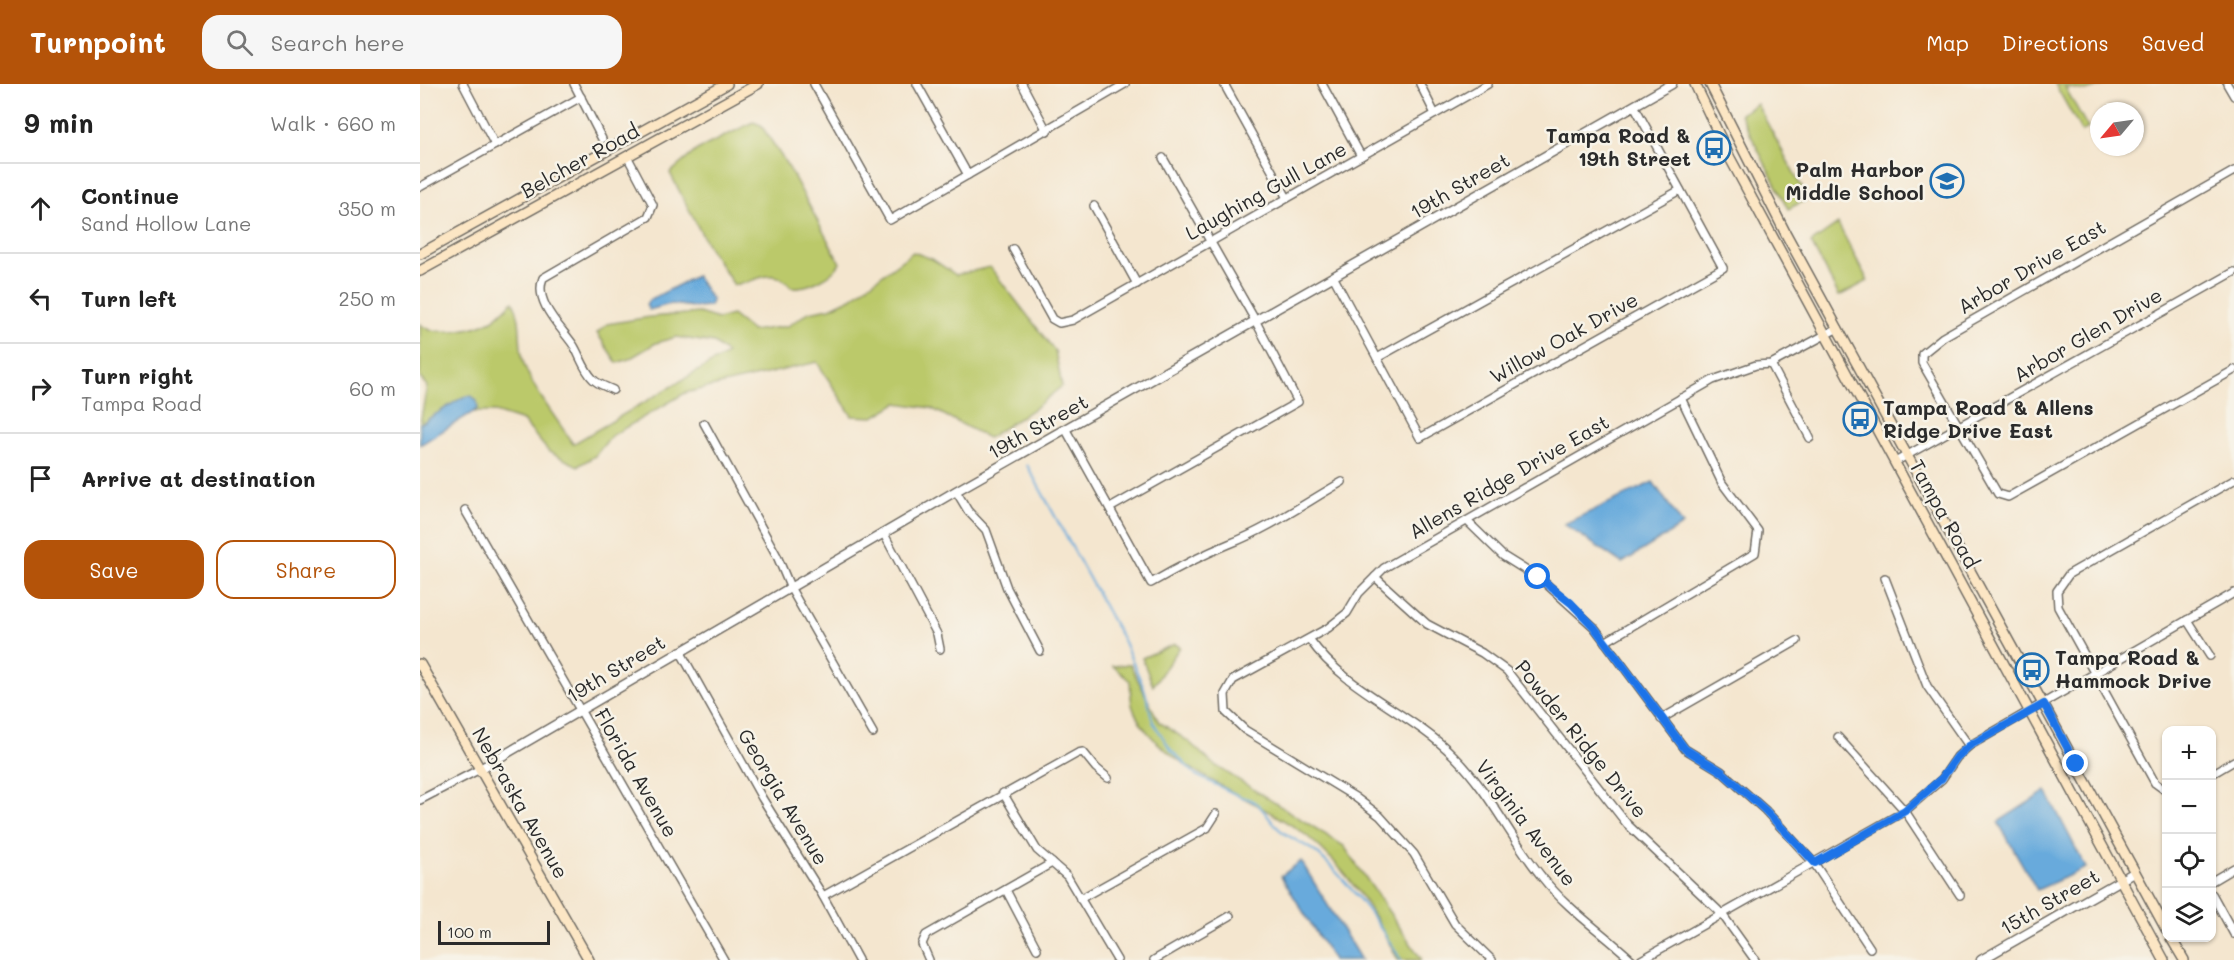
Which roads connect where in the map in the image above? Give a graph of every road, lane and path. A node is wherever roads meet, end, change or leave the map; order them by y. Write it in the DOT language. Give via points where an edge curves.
graph roads {
  1 [pos="463,84"];
  2 [pos="574,84"];
  3 [pos="727,84"];
  4 [pos="758,84"];
  5 [pos="814,84"];
  6 [pos="917,84"];
  7 [pos="1022,84"];
  8 [pos="1224,84"];
  9 [pos="1323,84"];
  10 [pos="1420,84"];
  11 [pos="1488,84"];
  12 [pos="1672,84"];
  13 [pos="1695,84"];
  14 [pos="1710,84"];
  15 [pos="2227,84"];
  16 [pos="1126,85"];
  17 [pos="2234,96"];
  18 [pos="581,97"];
  19 [pos="1635,107"];
  20 [pos="1435,114"];
  21 [pos="1047,131"];
  22 [pos="602,139"];
  23 [pos="495,145"];
  24 [pos="627,156"];
  25 [pos="1361,156"];
  26 [pos="1163,158"];
  27 [pos="2234,171"];
  28 [pos="968,175"];
  29 [pos="420,187"];
  30 [pos="1680,190"];
  31 [pos="1287,198"];
  32 [pos="1094,206"];
  33 [pos="1786,234"];
  34 [pos="1211,240"];
  35 [pos="1775,241"];
  36 [pos="1013,249"];
  37 [pos="420,254"];
  38 [pos="420,271"];
  39 [pos="2234,272"];
  40 [pos="1334,278"];
  41 [pos="1137,284"];
  42 [pos="1255,320"];
  43 [pos="1838,328"];
  44 [pos="1826,334"];
  45 [pos="1377,358"];
  46 [pos="1771,364"];
  47 [pos="2234,370"];
  48 [pos="613,390"];
  49 [pos="1681,398"];
  50 [pos="704,423"];
  51 [pos="1958,428"];
  52 [pos="1066,430"];
  53 [pos="1810,438"];
  54 [pos="1907,456"];
  55 [pos="1895,462"];
  56 [pos="2234,480"];
  57 [pos="1342,482"];
  58 [pos="956,491"];
  59 [pos="1110,508"];
  60 [pos="465,510"];
  61 [pos="1467,520"];
  62 [pos="884,534"];
  63 [pos="1374,577"];
  64 [pos="1885,578"];
  65 [pos="791,589"];
  66 [pos="2234,594"];
  67 [pos="2187,620"];
  68 [pos="1310,639"];
  69 [pos="1797,641"];
  70 [pos="1605,642"];
  71 [pos="940,649"];
  72 [pos="680,651"];
  73 [pos="1040,651"];
  74 [pos="2210,656"];
  75 [pos="420,664"];
  76 [pos="2094,674"];
  77 [pos="2044,704"];
  78 [pos="581,710"];
  79 [pos="2031,711"];
  80 [pos="1661,719"];
  81 [pos="873,733"];
  82 [pos="1838,736"];
  83 [pos="1969,746"];
  84 [pos="2234,761"];
  85 [pos="480,769"];
  86 [pos="2216,771"];
  87 [pos="1108,778"];
  88 [pos="2162,788"];
  89 [pos="1003,792"];
  90 [pos="420,800"];
  91 [pos="1905,811"];
  92 [pos="1216,814"];
  93 [pos="1052,863"];
  94 [pos="1815,863"];
  95 [pos="2234,868"];
  96 [pos="2135,872"];
  97 [pos="2216,878"];
  98 [pos="2121,880"];
  99 [pos="1006,890"];
  100 [pos="1960,895"];
  101 [pos="823,896"];
  102 [pos="1080,899"];
  103 [pos="2216,903"];
  104 [pos="1722,914"];
  105 [pos="1230,916"];
  106 [pos="2162,922"];
  107 [pos="2234,934"];
  108 [pos="2173,942"];
  109 [pos="1870,948"];
  110 [pos="1037,949"];
  111 [pos="589,960"];
  112 [pos="724,960"];
  113 [pos="858,960"];
  114 [pos="929,960"];
  115 [pos="1117,960"];
  116 [pos="1154,960"];
  117 [pos="1492,960"];
  118 [pos="1632,960"];
  119 [pos="1641,960"];
  120 [pos="1755,960"];
  121 [pos="1981,960"];
  122 [pos="2164,960"];
  123 [pos="2184,960"];
  1 -- 23 [label="street"];
  2 -- 18 [label="street"];
  3 -- 37 [label="main road, Belcher Road"];
  4 -- 24 [label="main road, Belcher Road"];
  5 -- 28 [label="street" via="890,220"];
  6 -- 28 [label="street"];
  7 -- 21 [label="street"];
  8 -- 31 [label="street"];
  9 -- 25 [label="street"];
  10 -- 20 [label="street"];
  11 -- 20 [label="street, Laughing Gull Lane"];
  12 -- 19 [label="street, 19th Street"];
  13 -- 35 [label="main road, Tampa Road"];
  14 -- 33 [label="main road, Tampa Road"];
  15 -- 17 [label="street"];
  16 -- 21 [label="street"];
  18 -- 22 [label="street"];
  18 -- 23 [label="street"];
  19 -- 30 [label="street, Willow Oak Drive"];
  19 -- 40 [label="street, 19th Street"];
  20 -- 25 [label="street, Laughing Gull Lane"];
  21 -- 28 [label="street"];
  23 -- 29 [label="street"];
  24 -- 38 [label="main road, Belcher Road"];
  24 -- 48 [label="street" via="653,205 648,217 543,278 539,287 565,338 593,379"];
  25 -- 31 [label="street, Laughing Gull Lane"];
  26 -- 34 [label="street"];
  27 -- 51 [label="street, Arbor Drive East" via="1929,346 1922,354 1922,363"];
  30 -- 45 [label="street"];
  30 -- 45 [label="street, Willow Oak Drive" via="1723,268 1420,438"];
  31 -- 34 [label="street, Laughing Gull Lane"];
  32 -- 41 [label="street"];
  33 -- 35 [label="main road"];
  33 -- 43 [label="main road, Tampa Road"];
  34 -- 41 [label="street, Laughing Gull Lane"];
  34 -- 42 [label="street"];
  35 -- 44 [label="main road, Tampa Road"];
  36 -- 41 [label="street, Laughing Gull Lane" via="1052,318 1059,323 1073,320"];
  39 -- 51 [label="street, Arbor Glen Drive"];
  40 -- 42 [label="street, 19th Street"];
  40 -- 45 [label="street, Willow Oak Drive"];
  42 -- 52 [label="street, 19th Street"];
  42 -- 59 [label="street" via="1298,402"];
  43 -- 44 [label="street, Allens Ridge Drive East"];
  43 -- 54 [label="main road, Tampa Road"];
  44 -- 46 [label="street, Allens Ridge Drive East"];
  44 -- 55 [label="main road, Tampa Road"];
  46 -- 49 [label="street, Allens Ridge Drive East" via="1756,365 1713,380"];
  46 -- 53 [label="street"];
  47 -- 51 [label="street" via="2014,495 1998,494"];
  49 -- 61 [label="street, Allens Ridge Drive East"];
  49 -- 70 [label="street" via="1722,483 1758,531 1755,553"];
  50 -- 65 [label="street"];
  51 -- 54 [label="street, Arbor Glen Drive"];
  52 -- 58 [label="street, 19th Street"];
  52 -- 59 [label="street"];
  54 -- 55 [label="street, Arbor Glen Drive"];
  54 -- 77 [label="main road, Tampa Road"];
  55 -- 79 [label="main road, Tampa Road"];
  56 -- 76 [label="street" via="2062,580 2057,591 2058,607"];
  57 -- 59 [label="street" via="1151,583"];
  58 -- 62 [label="street, 19th Street"];
  58 -- 73 [label="street" via="986,530 1007,588"];
  60 -- 78 [label="street, Florida Avenue"];
  61 -- 63 [label="street, Allens Ridge Drive East"];
  61 -- 70 [label="street" via="1503,556 1543,580 1571,603"];
  62 -- 65 [label="street, 19th Street"];
  62 -- 71 [label="street" via="937,634"];
  63 -- 68 [label="street, Allens Ridge Drive East" via="1347,613"];
  63 -- 104 [label="street, Powder Ridge Drive" via="1427,624 1507,671 1627,824"];
  64 -- 83 [label="street" via="1927,686"];
  65 -- 72 [label="street, 19th Street"];
  65 -- 81 [label="street"];
  66 -- 67 [label="street"];
  67 -- 74 [label="street"];
  67 -- 76 [label="street"];
  68 -- 117 [label="street, Allens Ridge Drive East" via="1233,680 1225,694 1226,712 1245,730 1380,816 1414,854 1455,924"];
  68 -- 118 [label="street, Virginia Avenue" via="1339,672 1453,755 1495,805 1542,878"];
  69 -- 80 [label="street"];
  70 -- 80 [label="street"];
  72 -- 78 [label="street, 19th Street"];
  72 -- 101 [label="street, Georgia Avenue" via="762,798"];
  75 -- 85 [label="main road, Nebraska Avenue"];
  76 -- 77 [label="street"];
  76 -- 88 [label="street" via="2155,783"];
  77 -- 79 [label="street"];
  77 -- 96 [label="main road, Tampa Road"];
  78 -- 85 [label="street, 19th Street"];
  78 -- 112 [label="street, Florida Avenue"];
  79 -- 83 [label="street"];
  79 -- 98 [label="main road, Tampa Road"];
  80 -- 94 [label="street" via="1685,749 1721,771"];
  82 -- 91 [label="street"];
  83 -- 91 [label="street" via="1942,778"];
  84 -- 86 [label="street"];
  85 -- 90 [label="street, 19th Street"];
  85 -- 111 [label="main road, Nebraska Avenue"];
  87 -- 89 [label="street" via="1083,752"];
  89 -- 93 [label="street" via="1037,850"];
  89 -- 101 [label="street"];
  91 -- 94 [label="street"];
  91 -- 100 [label="street"];
  92 -- 102 [label="street" via="1207,828"];
  93 -- 99 [label="street"];
  93 -- 102 [label="street" via="1067,876"];
  94 -- 104 [label="street"];
  94 -- 109 [label="street"];
  95 -- 97 [label="street"];
  96 -- 98 [label="street, 15th Street"];
  96 -- 106 [label="main road, Tampa Road"];
  98 -- 121 [label="street, 15th Street"];
  98 -- 122 [label="main road, Tampa Road"];
  99 -- 110 [label="street"];
  99 -- 114 [label="street" via="926,935 922,944"];
  101 -- 113 [label="street, Georgia Avenue"];
  102 -- 115 [label="street"];
  103 -- 107 [label="street"];
  104 -- 119 [label="street"];
  104 -- 120 [label="street, Powder Ridge Drive"];
  105 -- 116 [label="street"];
  108 -- 123 [label="main road"];
}
